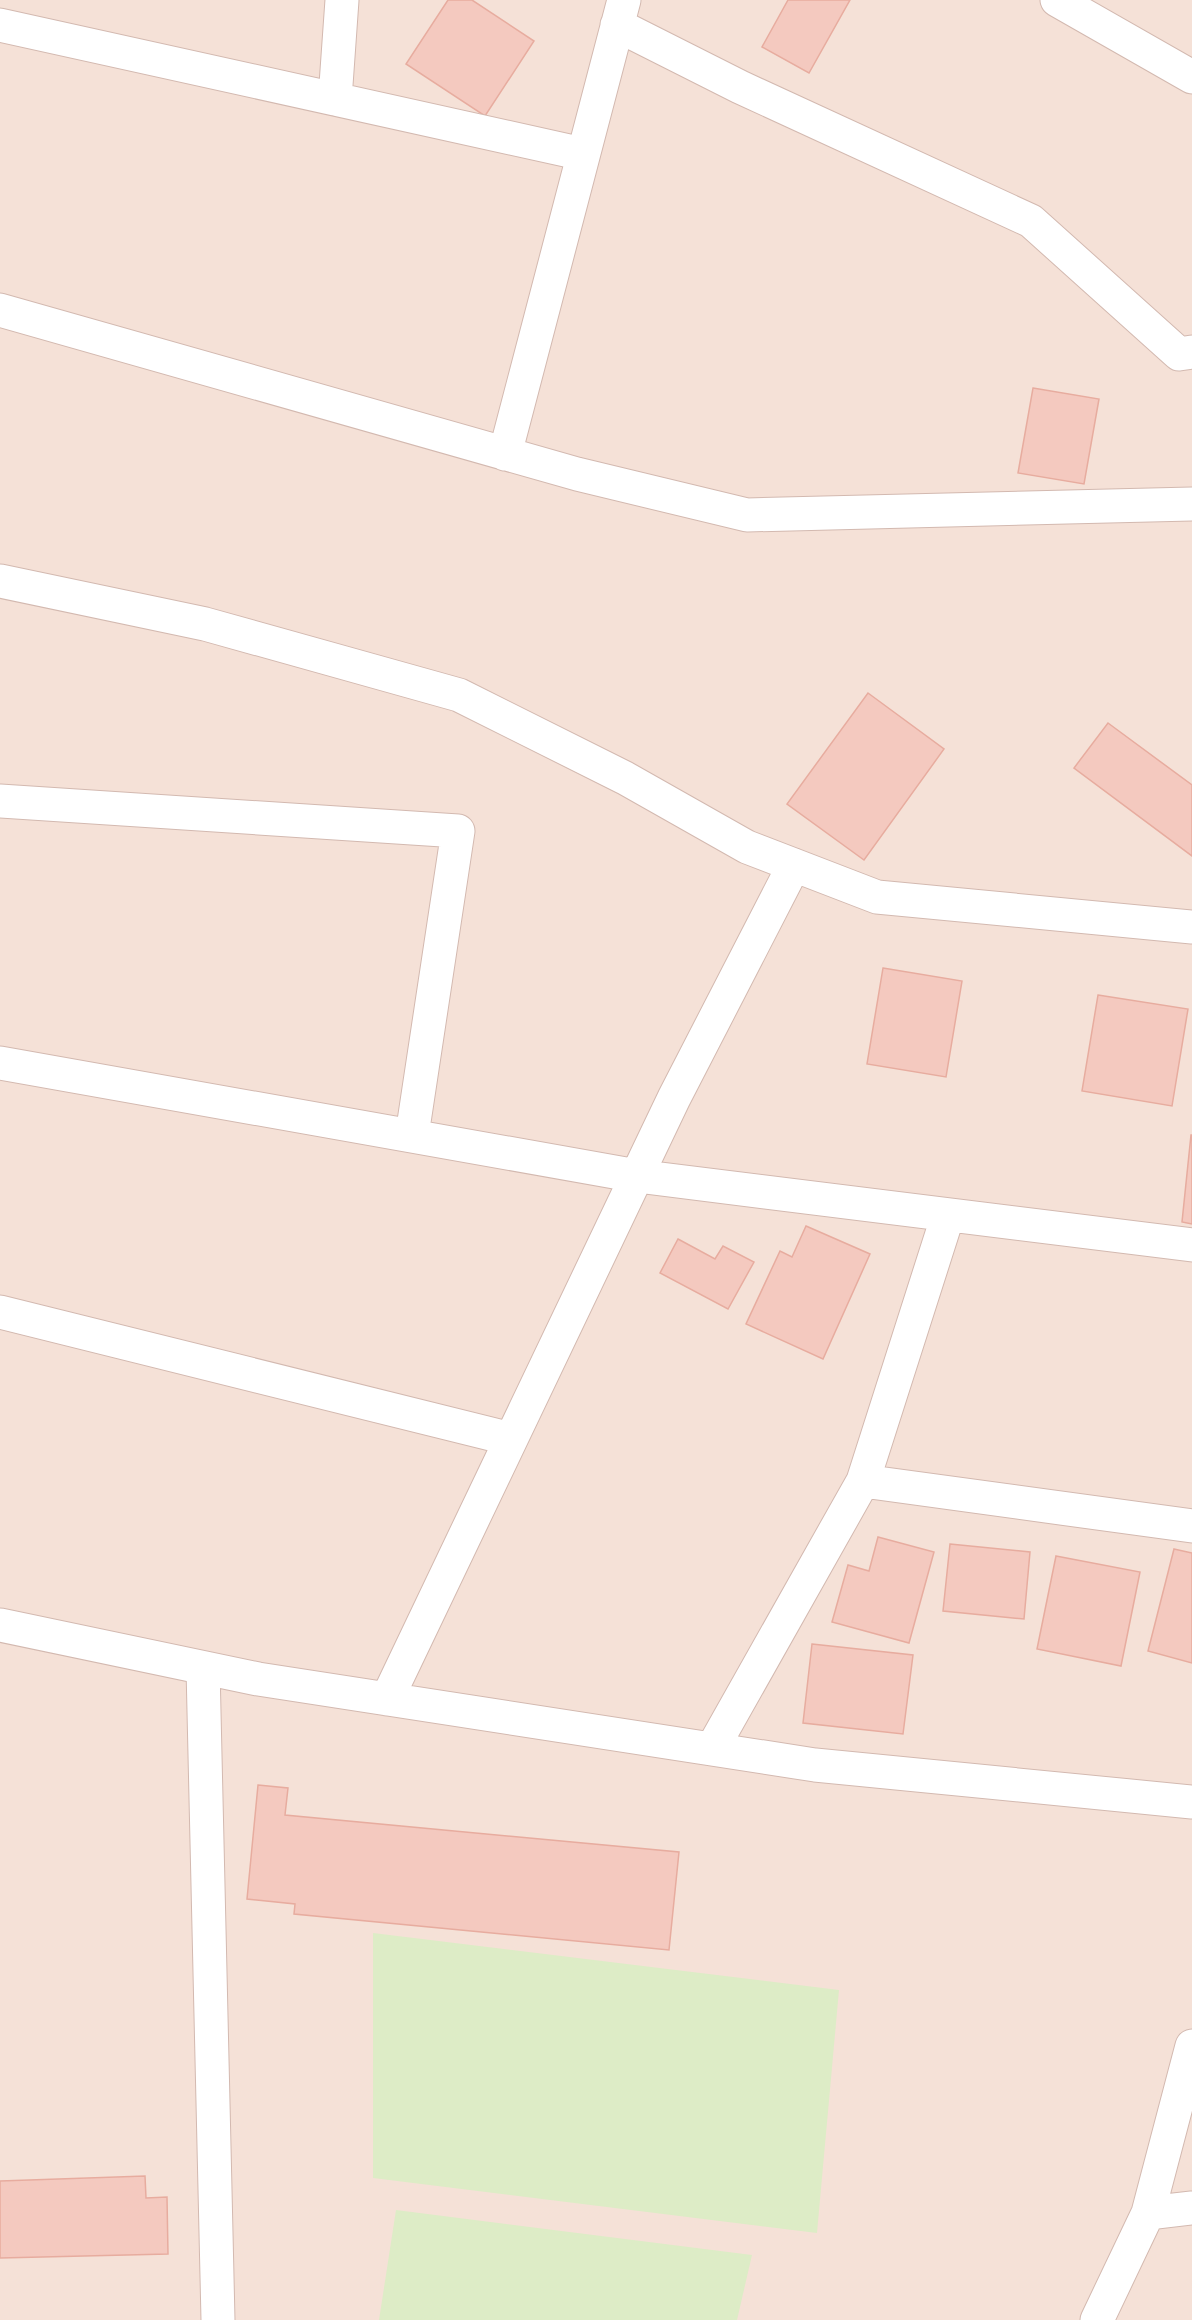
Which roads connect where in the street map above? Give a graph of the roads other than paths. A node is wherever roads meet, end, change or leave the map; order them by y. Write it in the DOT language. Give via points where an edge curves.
graph roads {
  1 [pos="342,0"];
  2 [pos="1057,0"];
  3 [pos="621,12"];
  4 [pos="0,26"];
  5 [pos="1192,76"];
  6 [pos="335,99"];
  7 [pos="583,154"];
  8 [pos="0,310"];
  9 [pos="1192,352"];
  10 [pos="505,454"];
  11 [pos="1192,504"];
  12 [pos="0,581"];
  13 [pos="0,801"];
  14 [pos="794,865"];
  15 [pos="1192,927"];
  16 [pos="0,1063"];
  17 [pos="412,1135"];
  18 [pos="637,1176"];
  19 [pos="948,1215"];
  20 [pos="1192,1245"];
  21 [pos="0,1312"];
  22 [pos="511,1439"];
  23 [pos="863,1481"];
  24 [pos="1192,1526"];
  25 [pos="0,1625"];
  26 [pos="203,1668"];
  27 [pos="387,1699"];
  28 [pos="712,1749"];
  29 [pos="1192,1802"];
  30 [pos="1192,2046"];
  31 [pos="1192,2208"];
  32 [pos="1148,2213"];
  33 [pos="218,2320"];
  34 [pos="1097,2320"];
  1 -- 6 [label="street"];
  2 -- 5 [label="street"];
  3 -- 7 [label="street"];
  3 -- 9 [label="street" via="740,87 1031,221 1179,354"];
  4 -- 6 [label="street"];
  6 -- 7 [label="street"];
  7 -- 10 [label="street"];
  8 -- 10 [label="street"];
  10 -- 11 [label="street" via="747,515"];
  12 -- 14 [label="street" via="205,624 459,695 625,778 747,847"];
  13 -- 17 [label="street" via="458,831"];
  14 -- 15 [label="street" via="877,897"];
  14 -- 18 [label="street"];
  16 -- 17 [label="street"];
  17 -- 18 [label="street"];
  18 -- 19 [label="street"];
  18 -- 22 [label="street"];
  19 -- 20 [label="street"];
  19 -- 23 [label="street"];
  21 -- 22 [label="street"];
  22 -- 27 [label="street"];
  23 -- 24 [label="street"];
  23 -- 28 [label="street"];
  25 -- 26 [label="street"];
  26 -- 27 [label="street"];
  26 -- 33 [label="street"];
  27 -- 28 [label="street"];
  28 -- 29 [label="street" via="815,1765"];
  30 -- 32 [label="street"];
  31 -- 32 [label="street"];
  32 -- 34 [label="street"];
}
